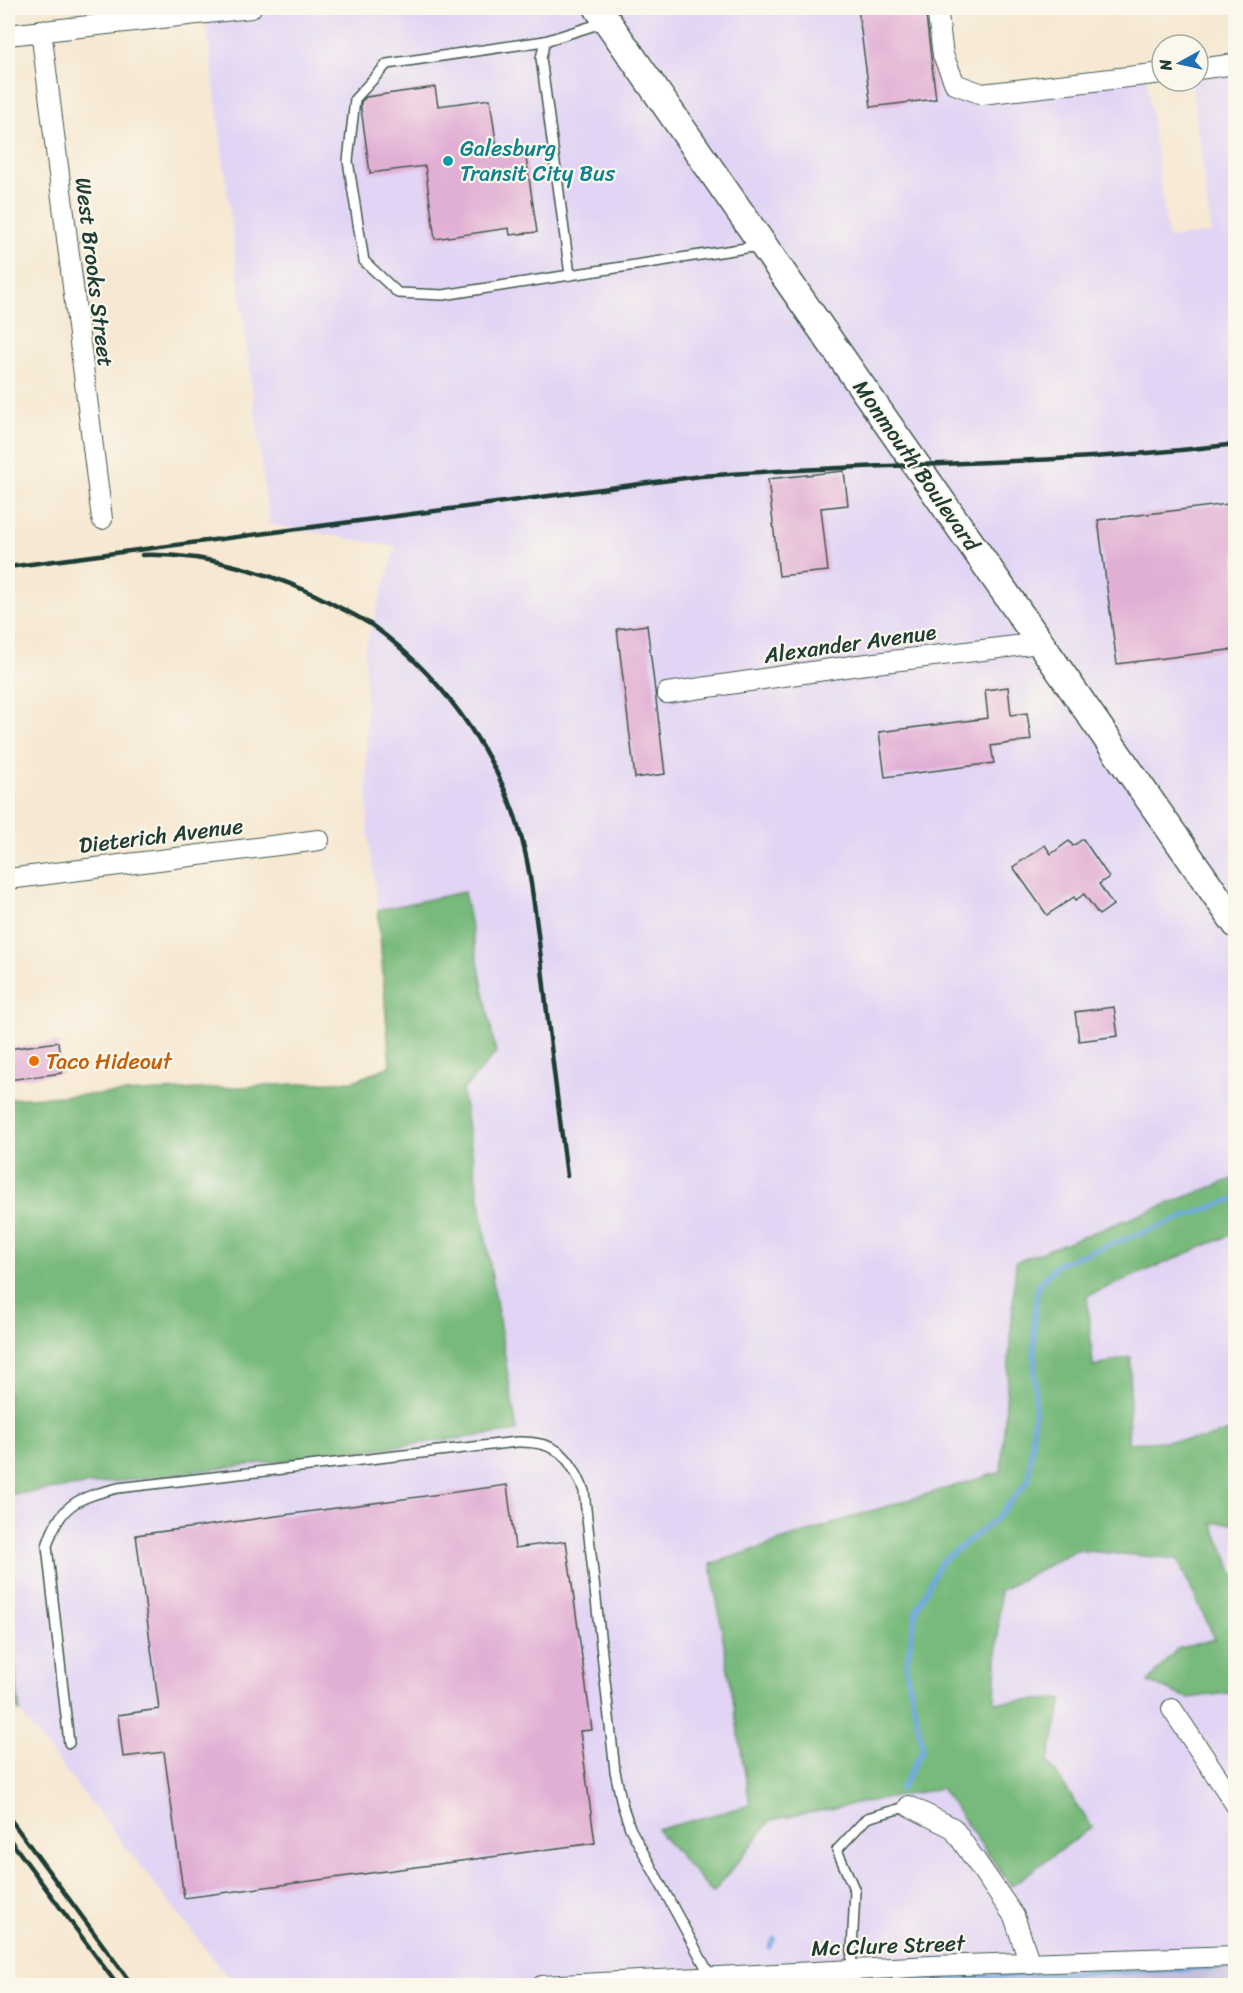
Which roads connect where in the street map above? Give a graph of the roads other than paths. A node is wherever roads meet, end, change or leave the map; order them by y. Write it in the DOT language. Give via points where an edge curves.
graph roads {
  1 [pos="251,8"];
  2 [pos="937,8"];
  3 [pos="184,12"];
  4 [pos="603,14"];
  5 [pos="41,30"];
  6 [pos="8,35"];
  7 [pos="545,41"];
  8 [pos="1236,64"];
  9 [pos="1210,67"];
  10 [pos="1150,74"];
  11 [pos="764,245"];
  12 [pos="570,275"];
  13 [pos="102,519"];
  14 [pos="1040,643"];
  15 [pos="667,693"];
  16 [pos="320,840"];
  17 [pos="8,879"];
  18 [pos="1236,924"];
  19 [pos="1172,1709"];
  20 [pos="69,1743"];
  21 [pos="1236,1805"];
  22 [pos="909,1806"];
  23 [pos="1236,1956"];
  24 [pos="1030,1964"];
  25 [pos="851,1970"];
  26 [pos="711,1977"];
  27 [pos="542,1986"];
  1 -- 3 [label="street"];
  2 -- 10 [label="street" via="943,55 955,84 982,94"];
  3 -- 5 [label="street"];
  4 -- 7 [label="lane"];
  4 -- 11 [label="street, Monmouth Boulevard"];
  5 -- 6 [label="street"];
  5 -- 13 [label="street, West Brooks Street"];
  7 -- 12 [label="lane" via="541,58"];
  7 -- 12 [label="lane" via="387,64 355,99 348,161 364,261 398,293 443,296"];
  8 -- 9 [label="street"];
  11 -- 12 [label="lane"];
  11 -- 14 [label="street, Monmouth Boulevard"];
  14 -- 15 [label="street, Alexander Avenue"];
  14 -- 18 [label="street, Monmouth Boulevard"];
  16 -- 17 [label="street, Dieterich Avenue"];
  19 -- 21 [label="street"];
  20 -- 26 [label="lane" via="47,1546 53,1527 76,1502 118,1488 517,1442 546,1445 574,1467 584,1491 622,1804 630,1828"];
  22 -- 24 [label="street" via="953,1828 1014,1916"];
  22 -- 25 [label="lane" via="867,1818 837,1850 855,1891"];
  23 -- 24 [label="street, Mc Clure Street"];
  24 -- 25 [label="street, Mc Clure Street"];
  25 -- 26 [label="street, Mc Clure Street"];
  26 -- 27 [label="street, Mc Clure Street"];
}
